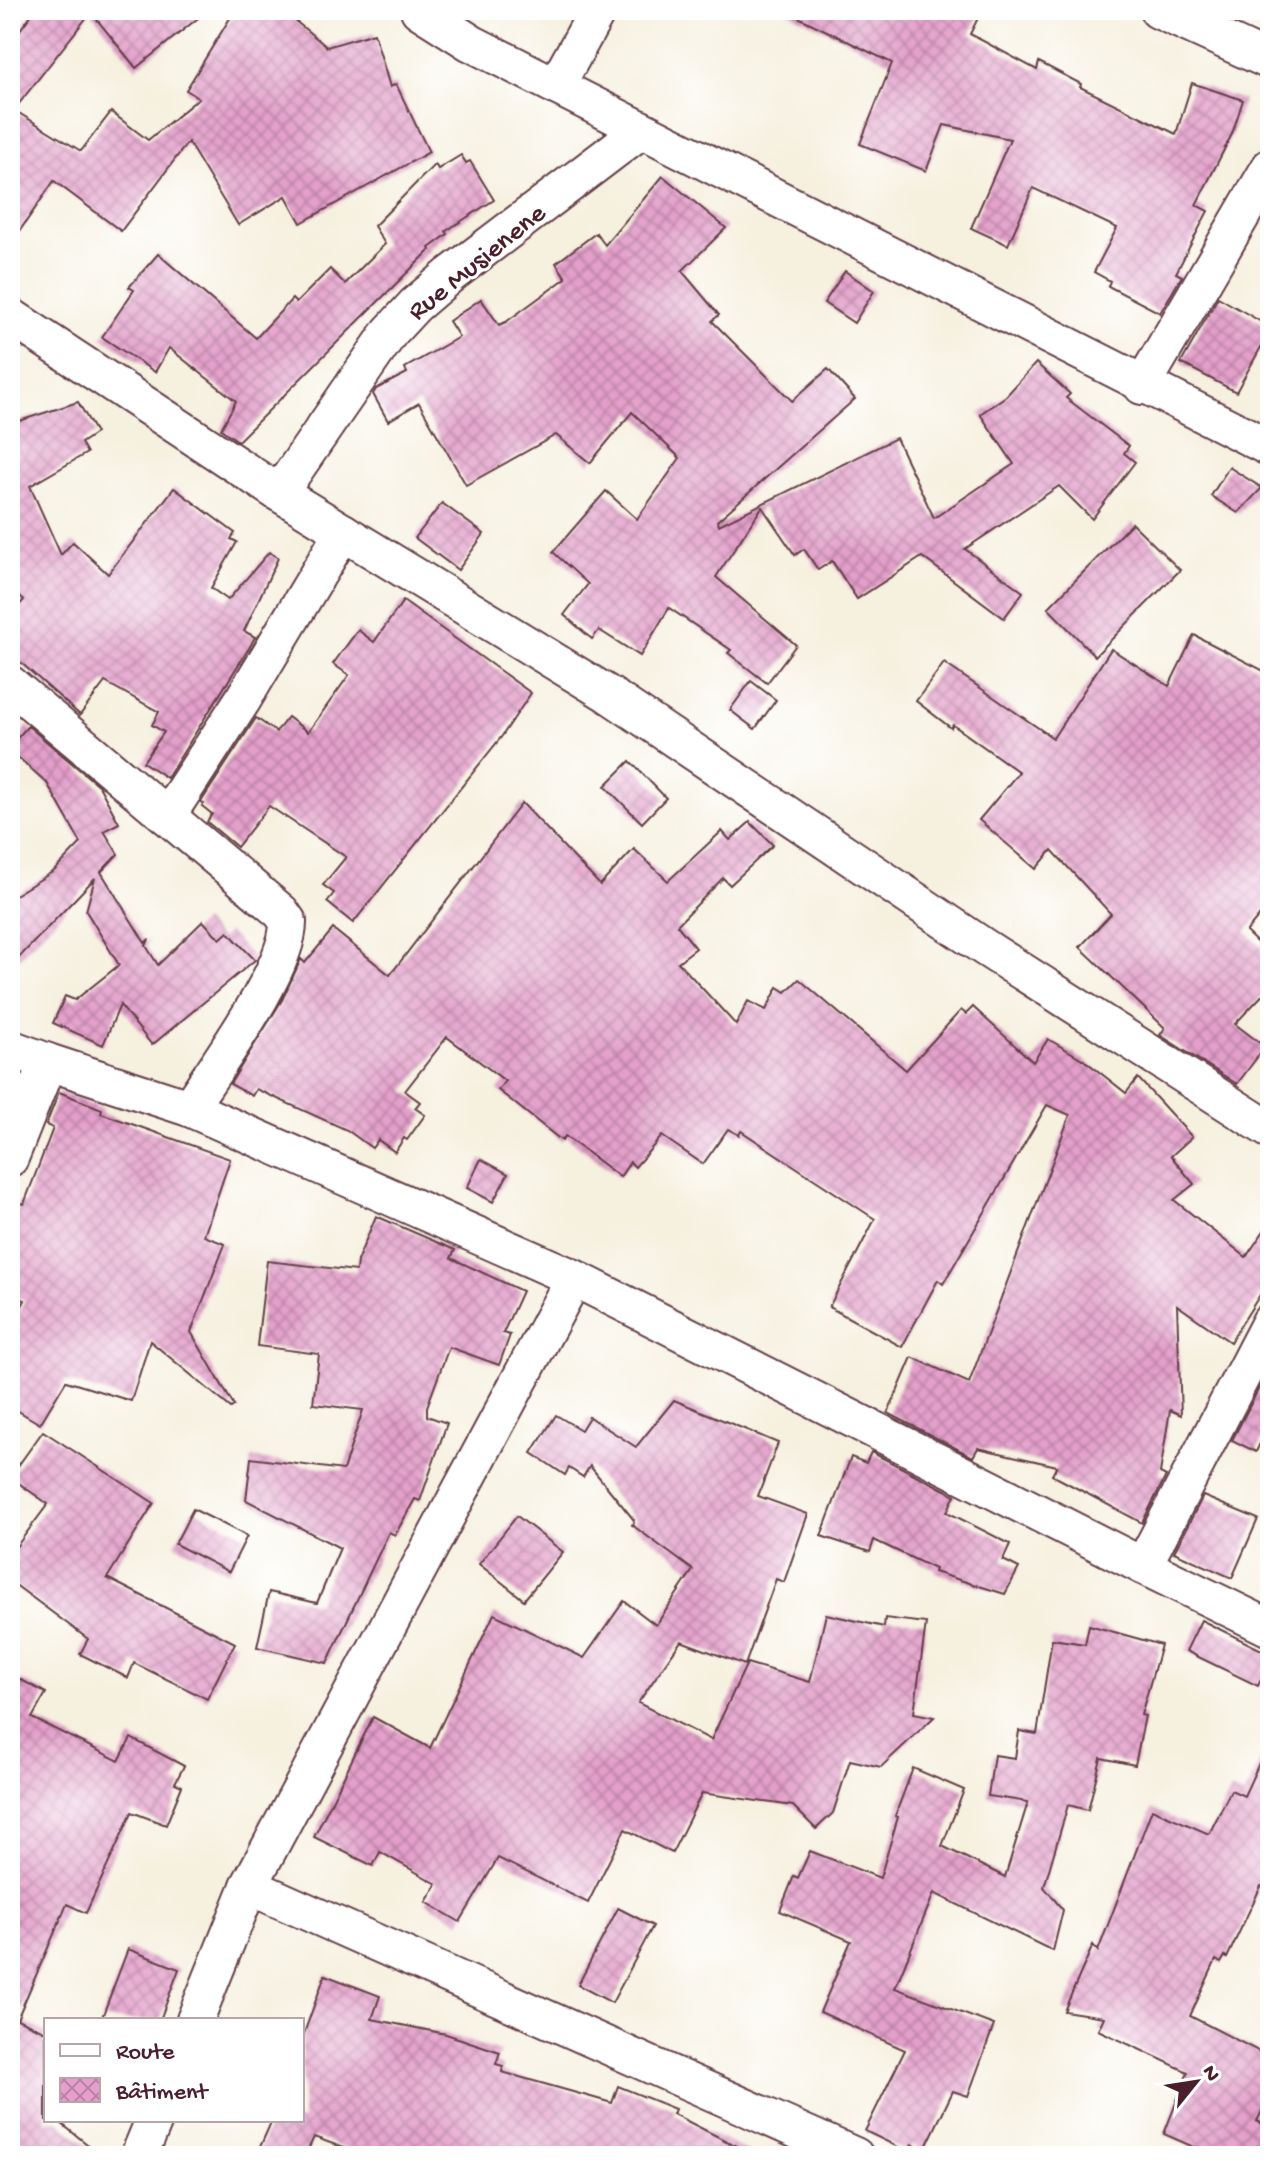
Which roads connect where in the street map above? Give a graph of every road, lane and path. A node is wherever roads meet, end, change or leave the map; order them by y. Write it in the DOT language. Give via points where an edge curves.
graph roads {
  1 [pos="419,10"];
  2 [pos="598,10"];
  3 [pos="1158,10"];
  4 [pos="1270,61"];
  5 [pos="556,86"];
  6 [pos="641,130"];
  7 [pos="1270,167"];
  8 [pos="10,316"];
  9 [pos="1142,386"];
  10 [pos="1270,448"];
  11 [pos="279,493"];
  12 [pos="343,532"];
  13 [pos="10,684"];
  14 [pos="167,816"];
  15 [pos="10,1048"];
  16 [pos="48,1062"];
  17 [pos="189,1108"];
  18 [pos="1270,1130"];
  19 [pos="10,1158"];
  20 [pos="574,1278"];
  21 [pos="1270,1322"];
  22 [pos="1143,1566"];
  23 [pos="1270,1628"];
  24 [pos="249,1886"];
  25 [pos="196,2018"];
  26 [pos="153,2122"];
  27 [pos="139,2156"];
  28 [pos="855,2156"];
  1 -- 5 [label="street"];
  2 -- 5 [label="street"];
  3 -- 4 [label="street"];
  5 -- 6 [label="street"];
  6 -- 9 [label="street"];
  6 -- 11 [label="street, Rue Musienene" via="415,305 390,332"];
  7 -- 9 [label="street"];
  8 -- 11 [label="street"];
  9 -- 10 [label="street"];
  11 -- 12 [label="street"];
  12 -- 14 [label="street"];
  12 -- 18 [label="street" via="608,694 984,947"];
  13 -- 14 [label="street"];
  14 -- 17 [label="street" via="288,922 271,978"];
  15 -- 16 [label="street"];
  16 -- 17 [label="street"];
  16 -- 19 [label="street"];
  17 -- 20 [label="street"];
  20 -- 22 [label="street"];
  20 -- 24 [label="street"];
  21 -- 22 [label="street"];
  22 -- 23 [label="street"];
  24 -- 25 [label="street"];
  24 -- 28 [label="street"];
  26 -- 27 [label="street"];
}
